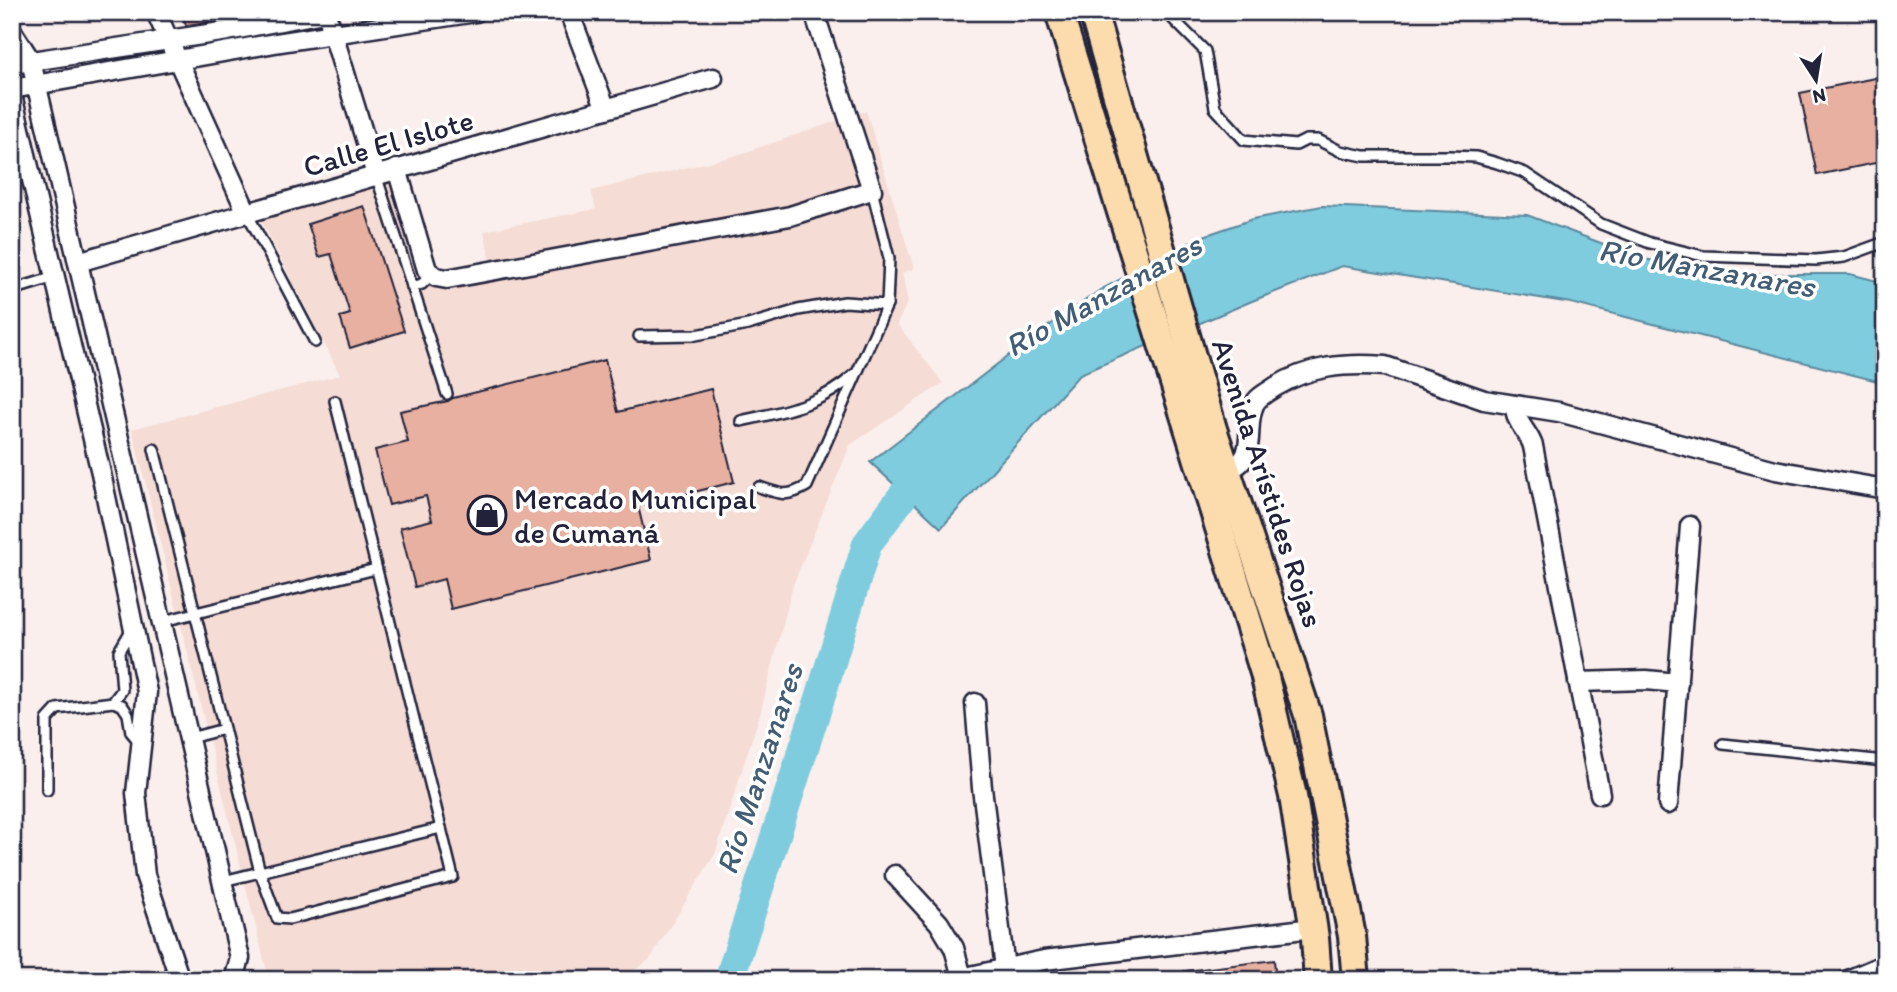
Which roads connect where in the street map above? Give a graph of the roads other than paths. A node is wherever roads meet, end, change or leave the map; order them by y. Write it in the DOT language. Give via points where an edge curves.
graph roads {
  1 [pos="156,12"];
  2 [pos="328,12"];
  3 [pos="476,12"];
  4 [pos="569,12"];
  5 [pos="814,12"];
  6 [pos="1059,12"];
  7 [pos="1093,12"];
  8 [pos="1171,12"];
  9 [pos="12,31"];
  10 [pos="332,34"];
  11 [pos="168,40"];
  12 [pos="177,60"];
  13 [pos="32,61"];
  14 [pos="12,64"];
  15 [pos="713,78"];
  16 [pos="36,85"];
  17 [pos="12,89"];
  18 [pos="12,95"];
  19 [pos="606,109"];
  20 [pos="1122,166"];
  21 [pos="397,169"];
  22 [pos="376,175"];
  23 [pos="872,190"];
  24 [pos="247,213"];
  25 [pos="1885,242"];
  26 [pos="78,262"];
  27 [pos="432,274"];
  28 [pos="55,276"];
  29 [pos="412,287"];
  30 [pos="12,290"];
  31 [pos="887,306"];
  32 [pos="639,336"];
  33 [pos="315,342"];
  34 [pos="859,370"];
  35 [pos="447,394"];
  36 [pos="335,401"];
  37 [pos="1516,405"];
  38 [pos="741,421"];
  39 [pos="1201,432"];
  40 [pos="154,449"];
  41 [pos="1227,471"];
  42 [pos="759,487"];
  43 [pos="1885,489"];
  44 [pos="1690,526"];
  45 [pos="376,569"];
  46 [pos="195,613"];
  47 [pos="163,621"];
  48 [pos="133,627"];
  49 [pos="1578,682"];
  50 [pos="1678,682"];
  51 [pos="113,702"];
  52 [pos="975,704"];
  53 [pos="224,729"];
  54 [pos="190,738"];
  55 [pos="1723,744"];
  56 [pos="141,745"];
  57 [pos="1885,761"];
  58 [pos="47,790"];
  59 [pos="1600,794"];
  60 [pos="1668,804"];
  61 [pos="441,828"];
  62 [pos="260,872"];
  63 [pos="895,875"];
  64 [pos="223,881"];
  65 [pos="1313,928"];
  66 [pos="1885,964"];
  67 [pos="1005,968"];
  68 [pos="957,979"];
  69 [pos="180,980"];
  70 [pos="234,980"];
  71 [pos="1318,980"];
  72 [pos="1356,980"];
  73 [pos="1848,980"];
  1 -- 11 [label="street"];
  2 -- 10 [label="street"];
  2 -- 11 [label="street"];
  3 -- 10 [label="street"];
  4 -- 19 [label="street"];
  5 -- 23 [label="street"];
  6 -- 20 [label="main road, Avenida Arístides Rojas"];
  7 -- 20 [label="main road, Avenida Arístides Rojas"];
  8 -- 25 [label="lane" via="1205,51 1215,108 1244,140 1296,145 1318,140 1364,156 1487,160 1525,173 1601,224 1703,256 1816,260 1844,257"];
  9 -- 13 [label="street"];
  10 -- 12 [label="street"];
  10 -- 22 [label="street"];
  11 -- 12 [label="street"];
  11 -- 13 [label="street"];
  12 -- 16 [label="street"];
  12 -- 24 [label="street"];
  13 -- 14 [label="street"];
  13 -- 16 [label="street"];
  15 -- 19 [label="street, Calle El Islote"];
  16 -- 17 [label="street"];
  16 -- 26 [label="street"];
  18 -- 28 [label="street"];
  19 -- 21 [label="street, Calle El Islote"];
  20 -- 39 [label="main road, Avenida Arístides Rojas"];
  21 -- 22 [label="street, Calle El Islote"];
  21 -- 27 [label="street"];
  22 -- 24 [label="street, Calle El Islote"];
  22 -- 29 [label="lane"];
  23 -- 27 [label="street" via="790,216 460,277"];
  23 -- 31 [label="lane" via="889,258"];
  24 -- 26 [label="street, Calle El Islote"];
  24 -- 33 [label="lane"];
  26 -- 47 [label="street"];
  27 -- 29 [label="lane"];
  28 -- 30 [label="lane"];
  28 -- 48 [label="street"];
  29 -- 35 [label="lane"];
  31 -- 32 [label="lane" via="845,302 696,335"];
  31 -- 34 [label="lane"];
  34 -- 38 [label="lane" via="814,402"];
  34 -- 42 [label="lane" via="807,486 792,495"];
  36 -- 45 [label="lane"];
  37 -- 41 [label="street" via="1484,400 1385,366 1324,367 1295,376 1259,398 1247,453"];
  37 -- 43 [label="street" via="1559,412 1775,470"];
  37 -- 49 [label="street" via="1517,420 1534,446"];
  39 -- 41 [label="main road, Avenida Arístides Rojas"];
  39 -- 65 [label="main road, Avenida Arístides Rojas" via="1293,796"];
  40 -- 46 [label="lane"];
  41 -- 72 [label="main road, Avenida Arístides Rojas" via="1308,715 1352,936"];
  44 -- 50 [label="street"];
  45 -- 46 [label="lane"];
  45 -- 61 [label="lane"];
  46 -- 47 [label="lane"];
  46 -- 53 [label="lane"];
  47 -- 54 [label="street"];
  48 -- 51 [label="lane" via="119,651 122,690"];
  48 -- 56 [label="street" via="147,692"];
  49 -- 50 [label="street"];
  49 -- 59 [label="street"];
  50 -- 60 [label="street"];
  51 -- 56 [label="lane" via="128,714 131,732"];
  51 -- 58 [label="lane" via="57,709 47,720"];
  52 -- 67 [label="street"];
  53 -- 54 [label="lane"];
  53 -- 62 [label="lane"];
  54 -- 64 [label="street"];
  55 -- 57 [label="lane"];
  56 -- 69 [label="street" via="136,793 145,875"];
  61 -- 62 [label="lane"];
  61 -- 62 [label="lane" via="453,877 290,919 276,918"];
  62 -- 64 [label="lane"];
  63 -- 68 [label="street" via="939,923 954,948"];
  64 -- 70 [label="street" via="240,958"];
  65 -- 67 [label="street"];
  65 -- 71 [label="main road, Avenida Arístides Rojas"];
  66 -- 73 [label="street"];
  67 -- 68 [label="street"];
}
